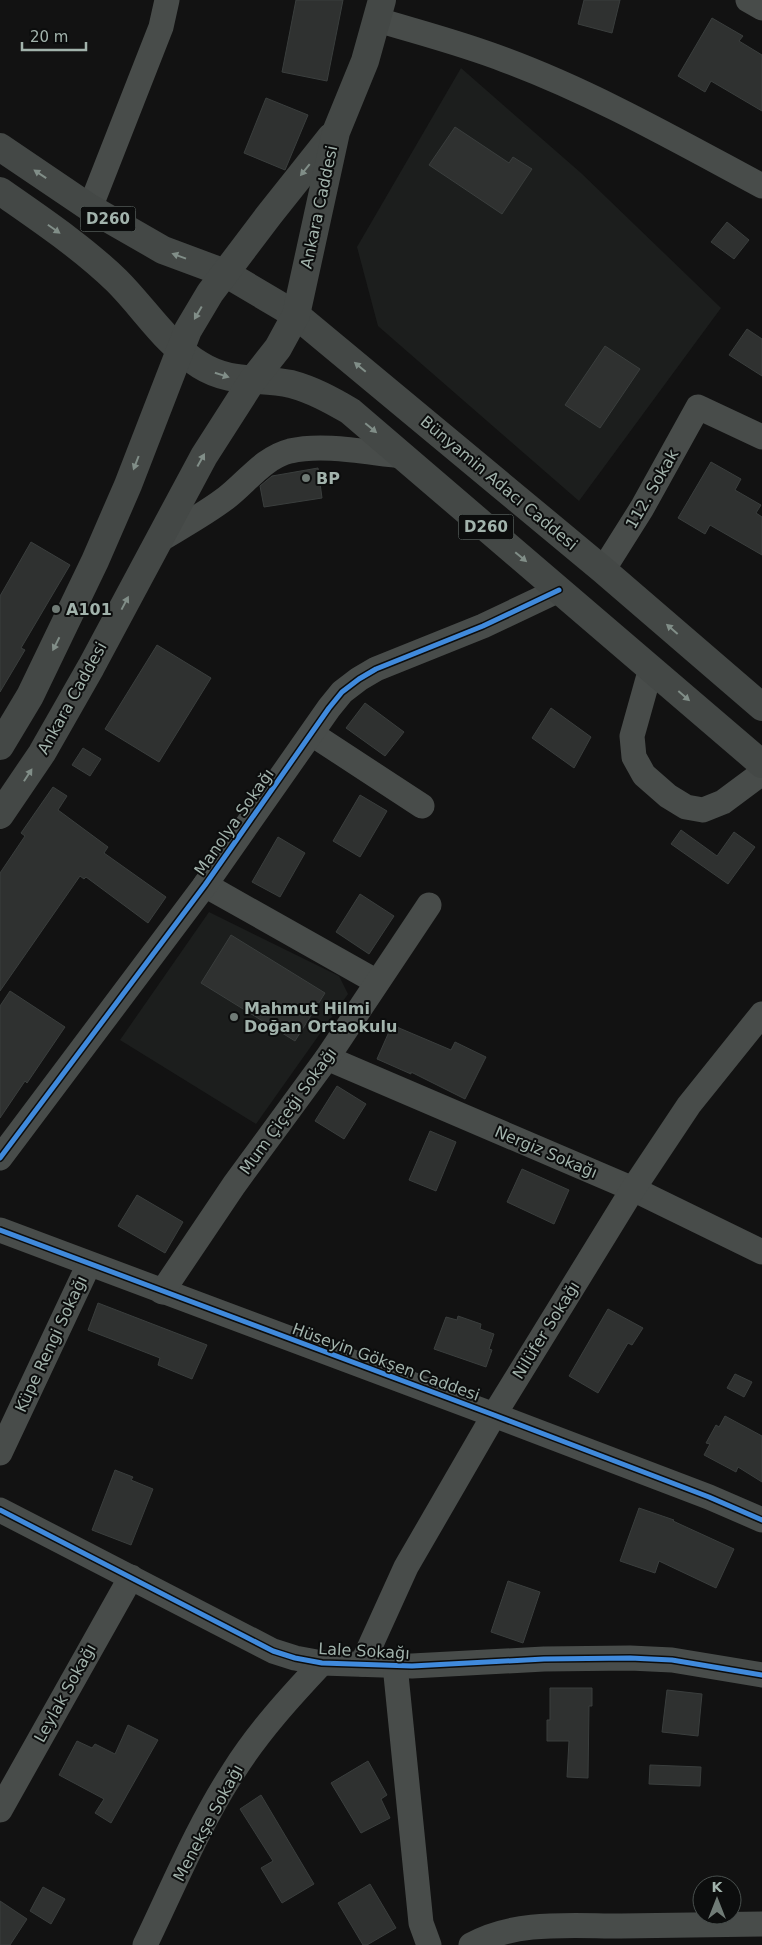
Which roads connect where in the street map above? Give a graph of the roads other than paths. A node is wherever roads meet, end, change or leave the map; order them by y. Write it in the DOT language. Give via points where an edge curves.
graph roads {
  1 [pos="168,0"];
  2 [pos="748,0"];
  3 [pos="762,8"];
  4 [pos="380,10"];
  5 [pos="336,132"];
  6 [pos="0,147"];
  7 [pos="762,186"];
  8 [pos="0,191"];
  9 [pos="90,208"];
  10 [pos="225,273"];
  11 [pos="296,315"];
  12 [pos="179,351"];
  13 [pos="252,381"];
  14 [pos="762,437"];
  15 [pos="404,456"];
  16 [pos="158,541"];
  17 [pos="603,570"];
  18 [pos="559,590"];
  19 [pos="651,668"];
  20 [pos="762,707"];
  21 [pos="312,734"];
  22 [pos="0,746"];
  23 [pos="762,764"];
  24 [pos="762,773"];
  25 [pos="422,806"];
  26 [pos="0,815"];
  27 [pos="205,885"];
  28 [pos="429,905"];
  29 [pos="377,982"];
  30 [pos="762,1014"];
  31 [pos="327,1058"];
  32 [pos="0,1158"];
  33 [pos="633,1189"];
  34 [pos="0,1230"];
  35 [pos="762,1252"];
  36 [pos="88,1264"];
  37 [pos="162,1292"];
  38 [pos="494,1415"];
  39 [pos="0,1453"];
  40 [pos="0,1510"];
  41 [pos="762,1520"];
  42 [pos="130,1577"];
  43 [pos="322,1663"];
  44 [pos="362,1664"];
  45 [pos="395,1665"];
  46 [pos="762,1675"];
  47 [pos="0,1810"];
  48 [pos="762,1924"];
  49 [pos="616,1935"];
  50 [pos="145,1945"];
  51 [pos="429,1945"];
  52 [pos="471,1945"];
  1 -- 9 [label="street" via="161,27"];
  2 -- 3 [label="street"];
  4 -- 5 [label="main road"];
  4 -- 7 [label="street" via="548,77"];
  5 -- 10 [label="main road, Ankara Caddesi, one-way"];
  5 -- 11 [label="main road, Ankara Caddesi"];
  9 -- 6 [label="main road, D260, one-way"];
  8 -- 12 [label="main road, D260, one-way" via="62,234 116,280"];
  10 -- 9 [label="main road, D260, one-way" via="163,250"];
  10 -- 11 [label="main road, Bünyamin Adacı Caddesi / D260"];
  10 -- 12 [label="main road, Ankara Caddesi, one-way" via="198,311"];
  11 -- 13 [label="main road, Ankara Caddesi" via="275,353"];
  17 -- 11 [label="main road, Bünyamin Adacı Caddesi / D260, one-way"];
  12 -- 13 [label="main road, D260, one-way" via="223,376"];
  12 -- 22 [label="main road, Ankara Caddesi, one-way" via="95,562 30,696"];
  13 -- 15 [label="main road, D260, one-way" via="290,384 329,399 356,416"];
  16 -- 13 [label="main road, Ankara Caddesi, one-way" via="204,456"];
  14 -- 17 [label="street, 112. Sokak" via="698,407"];
  15 -- 16 [label="street" via="311,449 278,455 207,512"];
  15 -- 18 [label="main road, D260, one-way"];
  26 -- 16 [label="main road, Ankara Caddesi, one-way" via="42,753"];
  20 -- 17 [label="main road, Bünyamin Adacı Caddesi / D260, one-way"];
  18 -- 19 [label="main road, D260"];
  18 -- 21 [label="street, Manolya Sokağı" via="483,626 376,669 342,692"];
  19 -- 23 [label="main road, D260, one-way"];
  19 -- 24 [label="street" via="632,736 634,757 644,775 686,807 704,810 724,802"];
  21 -- 25 [label="street"];
  21 -- 27 [label="street, Manolya Sokağı"];
  27 -- 29 [label="street"];
  27 -- 32 [label="street, Manolya Sokağı"];
  28 -- 29 [label="street, Mum Çiçeği Sokağı"];
  29 -- 31 [label="street, Mum Çiçeği Sokağı"];
  30 -- 33 [label="street, Nilüfer Sokağı" via="689,1105"];
  31 -- 33 [label="street, Nergiz Sokağı"];
  31 -- 37 [label="street, Mum Çiçeği Sokağı" via="211,1218"];
  33 -- 35 [label="street, Nergiz Sokağı"];
  33 -- 38 [label="street, Nilüfer Sokağı"];
  34 -- 36 [label="street, Hüseyin Gökşen Caddesi"];
  36 -- 37 [label="street, Hüseyin Gökşen Caddesi"];
  36 -- 39 [label="street, Küpe Rengi Sokağı"];
  37 -- 38 [label="street, Hüseyin Gökşen Caddesi"];
  38 -- 41 [label="street, Hüseyin Gökşen Caddesi"];
  38 -- 44 [label="street, Nilüfer Sokağı" via="406,1567"];
  40 -- 42 [label="street, Lale Sokağı"];
  42 -- 43 [label="street, Lale Sokağı" via="273,1651"];
  42 -- 47 [label="street, Leylak Sokağı"];
  43 -- 44 [label="street, Lale Sokağı"];
  43 -- 50 [label="street, Menekşe Sokağı" via="287,1701 233,1771"];
  44 -- 45 [label="street, Lale Sokağı"];
  45 -- 46 [label="street, Lale Sokağı" via="630,1658 672,1660"];
  45 -- 51 [label="street" via="421,1923"];
  48 -- 49 [label="street"];
  49 -- 52 [label="street" via="570,1925 498,1934"];
}
